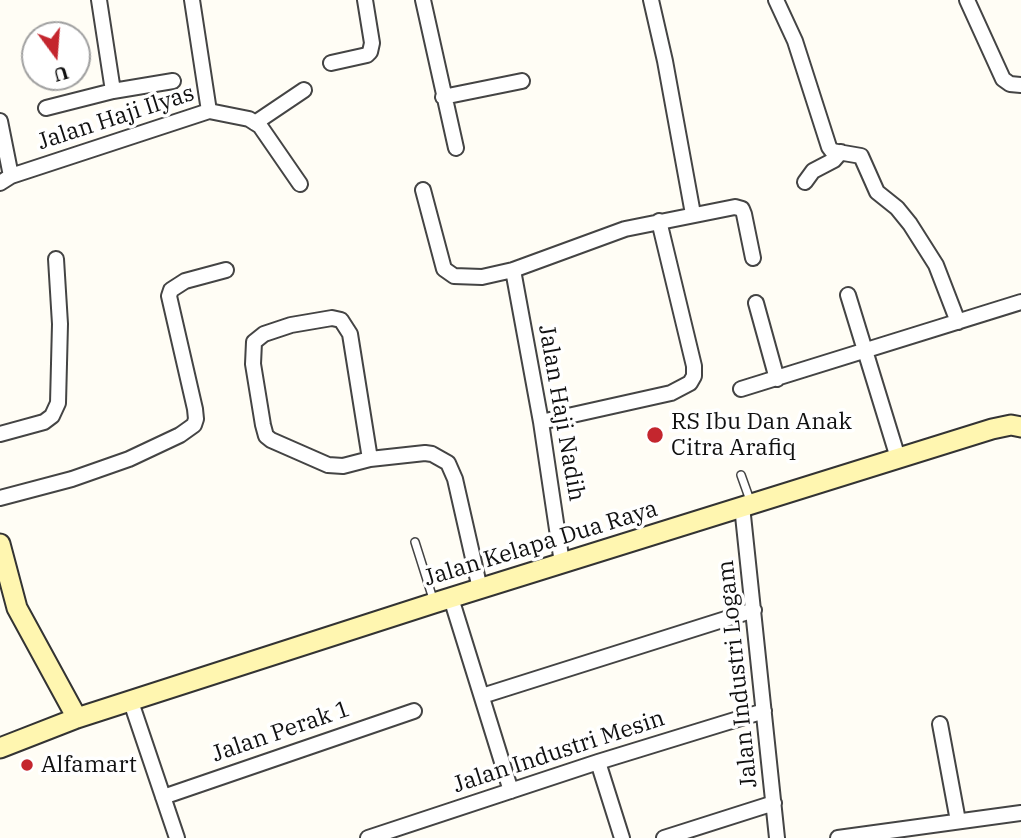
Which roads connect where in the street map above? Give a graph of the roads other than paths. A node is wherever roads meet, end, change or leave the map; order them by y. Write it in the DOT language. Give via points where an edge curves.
graph roads {
  1 [pos="99,0"];
  2 [pos="192,0"];
  3 [pos="365,0"];
  4 [pos="423,0"];
  5 [pos="651,0"];
  6 [pos="776,0"];
  7 [pos="967,0"];
  8 [pos="331,62"];
  9 [pos="522,80"];
  10 [pos="173,81"];
  11 [pos="1021,85"];
  12 [pos="304,90"];
  13 [pos="113,91"];
  14 [pos="443,97"];
  15 [pos="46,108"];
  16 [pos="209,111"];
  17 [pos="0,121"];
  18 [pos="255,123"];
  19 [pos="456,148"];
  20 [pos="841,152"];
  21 [pos="6,179"];
  22 [pos="805,182"];
  23 [pos="300,184"];
  24 [pos="422,190"];
  25 [pos="693,214"];
  26 [pos="659,221"];
  27 [pos="753,258"];
  28 [pos="56,259"];
  29 [pos="226,270"];
  30 [pos="513,270"];
  31 [pos="848,295"];
  32 [pos="1021,302"];
  33 [pos="756,303"];
  34 [pos="958,322"];
  35 [pos="868,352"];
  36 [pos="777,379"];
  37 [pos="741,389"];
  38 [pos="541,422"];
  39 [pos="1021,427"];
  40 [pos="0,434"];
  41 [pos="898,458"];
  42 [pos="370,459"];
  43 [pos="741,475"];
  44 [pos="0,498"];
  45 [pos="747,505"];
  46 [pos="415,542"];
  47 [pos="0,544"];
  48 [pos="562,563"];
  49 [pos="480,589"];
  50 [pos="443,600"];
  51 [pos="754,610"];
  52 [pos="482,696"];
  53 [pos="131,702"];
  54 [pos="414,711"];
  55 [pos="764,711"];
  56 [pos="78,718"];
  57 [pos="940,724"];
  58 [pos="0,748"];
  59 [pos="598,762"];
  60 [pos="510,791"];
  61 [pos="163,797"];
  62 [pos="774,803"];
  63 [pos="1021,813"];
  64 [pos="958,821"];
  65 [pos="892,834"];
  66 [pos="177,838"];
  67 [pos="368,838"];
  68 [pos="622,838"];
  69 [pos="664,838"];
  70 [pos="777,838"];
  71 [pos="838,838"];
  1 -- 13 [label="street"];
  2 -- 16 [label="street"];
  3 -- 8 [label="street" via="370,52"];
  4 -- 14 [label="street"];
  5 -- 25 [label="street"];
  6 -- 20 [label="street" via="795,41 829,148"];
  7 -- 11 [label="street" via="1003,79"];
  9 -- 14 [label="street"];
  10 -- 13 [label="street"];
  12 -- 18 [label="street"];
  13 -- 15 [label="street"];
  14 -- 19 [label="street"];
  16 -- 18 [label="street, Jalan Haji Ilyas"];
  16 -- 21 [label="street, Jalan Haji Ilyas"];
  17 -- 21 [label="street"];
  18 -- 23 [label="street"];
  20 -- 22 [label="street"];
  20 -- 34 [label="street" via="861,156 877,192 910,224 936,265"];
  24 -- 30 [label="street" via="448,274 482,277"];
  25 -- 26 [label="street"];
  25 -- 27 [label="street" via="742,209"];
  26 -- 30 [label="street"];
  26 -- 38 [label="street" via="694,366 690,383 671,393"];
  28 -- 40 [label="street" via="58,403 44,422"];
  29 -- 44 [label="street" via="185,281 169,296 195,409 194,425 72,480"];
  30 -- 38 [label="street, Jalan Haji Nadih"];
  31 -- 35 [label="street"];
  32 -- 34 [label="street"];
  33 -- 36 [label="street"];
  34 -- 35 [label="street"];
  35 -- 36 [label="street"];
  35 -- 41 [label="street"];
  36 -- 37 [label="street"];
  38 -- 48 [label="street, Jalan Haji Nadih"];
  39 -- 41 [label="main road, Jalan Kelapa Dua Raya" via="1002,426"];
  41 -- 45 [label="main road, Jalan Kelapa Dua Raya"];
  42 -- 42 [label="street" via="346,325 332,318 291,325 259,338 252,347 253,364 266,436 328,465"];
  42 -- 49 [label="street" via="425,453 448,463"];
  43 -- 45 [label="lane"];
  45 -- 48 [label="main road, Jalan Kelapa Dua Raya"];
  45 -- 51 [label="street, Jalan Industri Logam"];
  46 -- 50 [label="lane"];
  47 -- 56 [label="main road" via="17,608"];
  48 -- 49 [label="main road, Jalan Kelapa Dua Raya"];
  49 -- 50 [label="main road, Jalan Kelapa Dua Raya"];
  50 -- 52 [label="street"];
  50 -- 53 [label="main road, Jalan Kelapa Dua Raya"];
  51 -- 52 [label="street"];
  51 -- 55 [label="street, Jalan Industri Logam"];
  52 -- 60 [label="street"];
  53 -- 56 [label="main road, Jalan Kelapa Dua Raya"];
  53 -- 61 [label="street"];
  54 -- 61 [label="street, Jalan Perak 1"];
  55 -- 59 [label="street, Jalan Industri Mesin"];
  55 -- 62 [label="street, Jalan Industri Logam"];
  56 -- 58 [label="main road, Jalan Kelapa Dua Raya"];
  57 -- 64 [label="street"];
  59 -- 60 [label="street, Jalan Industri Mesin"];
  59 -- 68 [label="street"];
  60 -- 67 [label="street, Jalan Industri Mesin"];
  61 -- 66 [label="street"];
  62 -- 69 [label="street"];
  62 -- 70 [label="street, Jalan Industri Logam"];
  63 -- 64 [label="street"];
  64 -- 65 [label="street"];
  65 -- 71 [label="street"];
}
